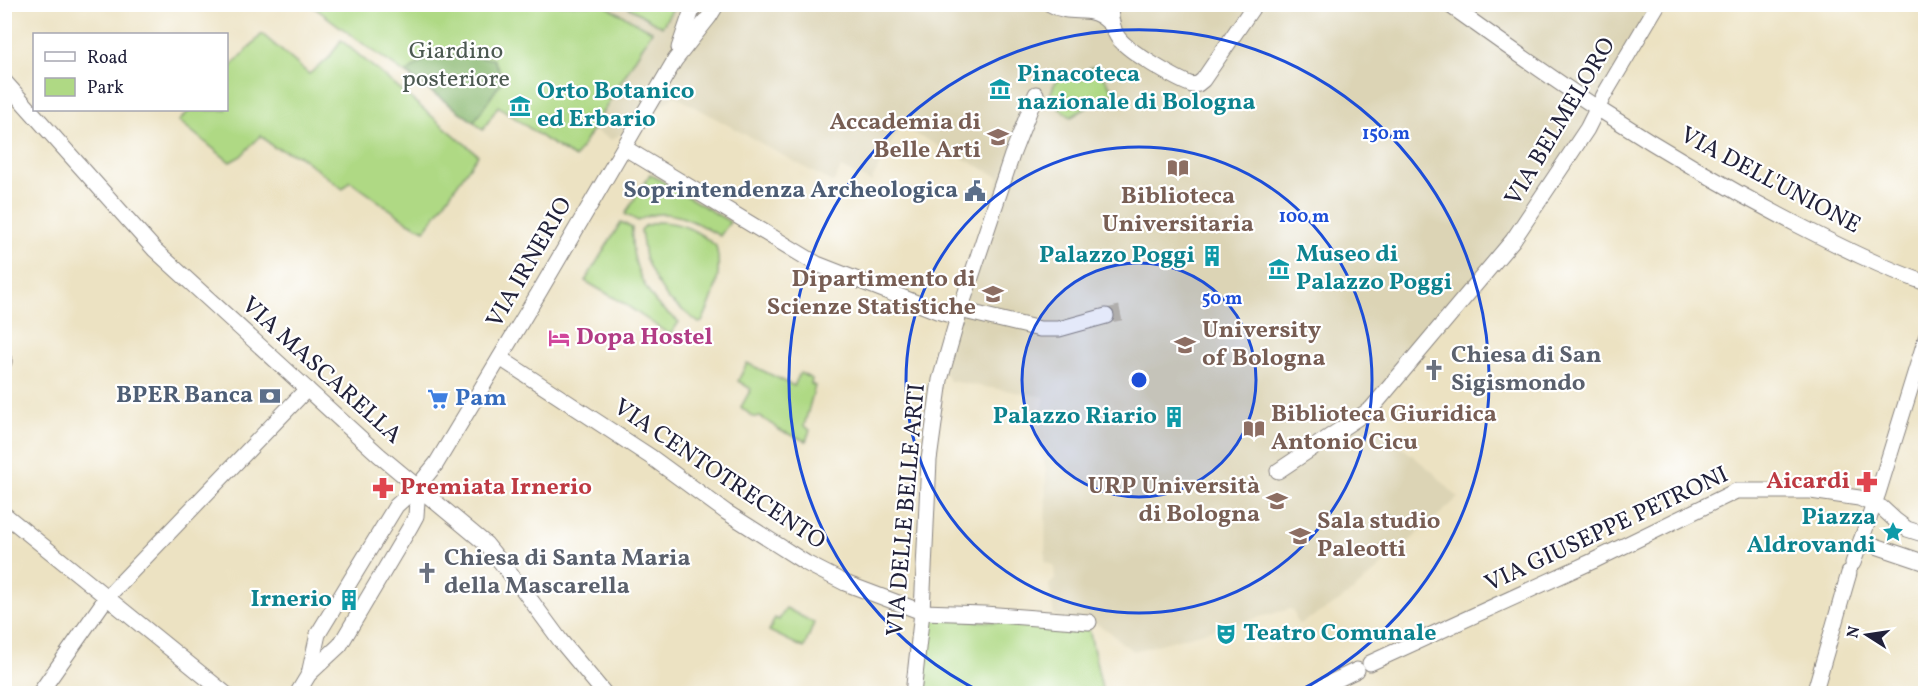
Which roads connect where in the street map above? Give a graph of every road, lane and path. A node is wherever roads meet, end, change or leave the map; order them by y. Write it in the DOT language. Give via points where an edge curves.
graph roads {
  1 [pos="694,4"];
  2 [pos="717,4"];
  3 [pos="1050,4"];
  4 [pos="1109,4"];
  5 [pos="1256,4"];
  6 [pos="1448,4"];
  7 [pos="1658,4"];
  8 [pos="1077,7"];
  9 [pos="1116,33"];
  10 [pos="675,60"];
  11 [pos="4,81"];
  12 [pos="1036,94"];
  13 [pos="1598,108"];
  14 [pos="625,147"];
  15 [pos="1926,283"];
  16 [pos="958,313"];
  17 [pos="1106,316"];
  18 [pos="1926,338"];
  19 [pos="500,358"];
  20 [pos="307,389"];
  21 [pos="1278,471"];
  22 [pos="418,486"];
  23 [pos="1874,503"];
  24 [pos="4,514"];
  25 [pos="1926,535"];
  26 [pos="1861,541"];
  27 [pos="1926,563"];
  28 [pos="107,597"];
  29 [pos="922,612"];
  30 [pos="1089,622"];
  31 [pos="309,674"];
  32 [pos="39,693"];
  33 [pos="226,693"];
  34 [pos="297,693"];
  35 [pos="605,693"];
  36 [pos="913,693"];
  37 [pos="1309,693"];
  38 [pos="1814,693"];
  1 -- 10 [label="street, VIA IRNERIO"];
  2 -- 10 [label="street, VIA IRNERIO"];
  3 -- 8 [label="street" via="1062,10"];
  4 -- 9 [label="street"];
  5 -- 9 [label="street" via="1198,84 1185,82 1139,55"];
  6 -- 13 [label="street, VIA DELL'UNIONE"];
  7 -- 13 [label="street, VIA BELMELORO"];
  8 -- 9 [label="street" via="1106,18"];
  10 -- 14 [label="street, VIA IRNERIO"];
  11 -- 20 [label="street, VIA MASCARELLA" via="155,250"];
  12 -- 16 [label="street, VIA DELLE BELLE ARTI"];
  13 -- 15 [label="street, VIA DELL'UNIONE" via="1762,207 1892,271"];
  13 -- 21 [label="street, VIA BELMELORO" via="1531,215 1371,409"];
  14 -- 16 [label="street" via="817,264 937,310"];
  14 -- 19 [label="street, VIA IRNERIO"];
  16 -- 17 [label="street" via="1040,329 1059,329"];
  16 -- 29 [label="street, VIA DELLE BELLE ARTI" via="940,380 929,460"];
  18 -- 23 [label="street"];
  19 -- 22 [label="street, VIA IRNERIO"];
  19 -- 29 [label="street, VIA CENTOTRECENTO" via="806,562 845,583"];
  20 -- 22 [label="street, VIA MASCARELLA"];
  20 -- 28 [label="street"];
  22 -- 31 [label="street, VIA IRNERIO" via="396,506 318,634"];
  22 -- 31 [label="street, VIA IRNERIO" via="416,516 340,645"];
  22 -- 35 [label="street, VIA MASCARELLA" via="486,544"];
  23 -- 25 [label="street" via="1907,529"];
  23 -- 26 [label="street"];
  23 -- 37 [label="street, VIA GIUSEPPE PETRONI" via="1823,492 1736,492"];
  24 -- 28 [label="street"];
  26 -- 27 [label="street"];
  26 -- 38 [label="street"];
  28 -- 32 [label="street"];
  28 -- 33 [label="street"];
  29 -- 30 [label="street, VIA CENTOTRECENTO"];
  29 -- 36 [label="street, VIA DELLE BELLE ARTI"];
  31 -- 34 [label="street, VIA IRNERIO"];
}
